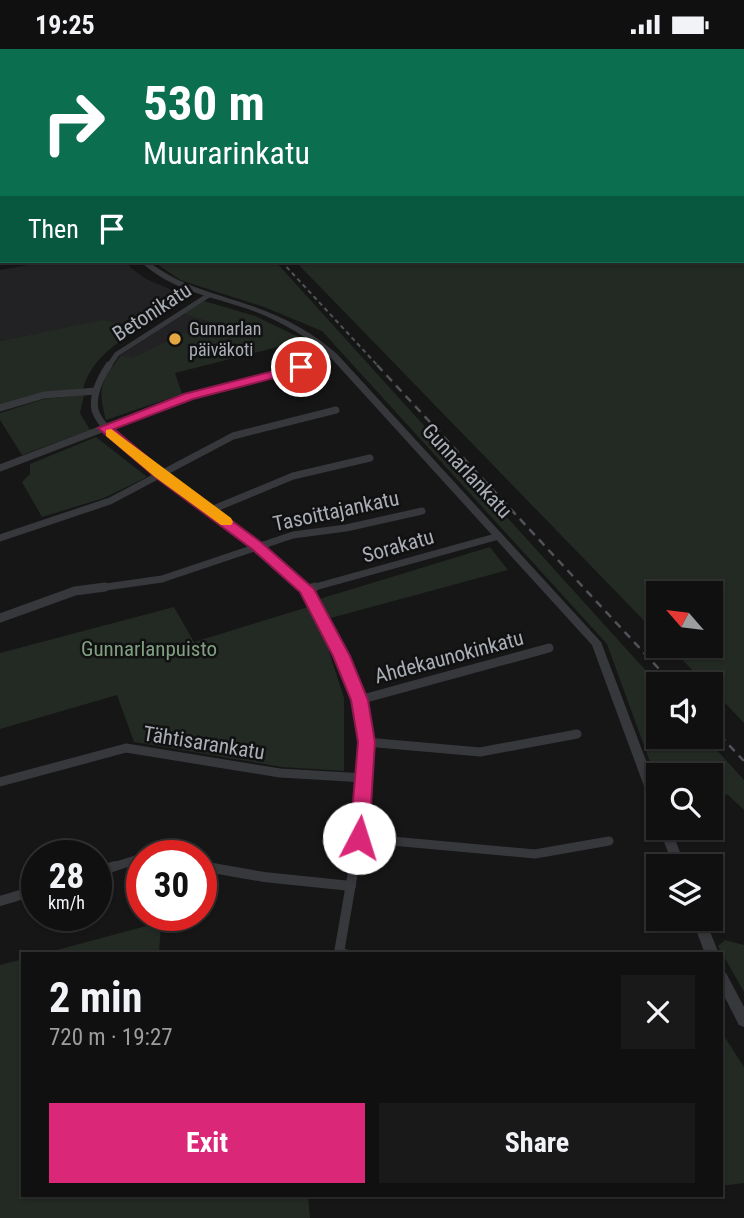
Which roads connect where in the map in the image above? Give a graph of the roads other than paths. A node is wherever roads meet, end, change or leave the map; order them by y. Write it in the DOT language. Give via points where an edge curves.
graph roads {
  1 [pos="146,263"];
  2 [pos="209,295"];
  3 [pos="301,367"];
  4 [pos="96,391"];
  5 [pos="0,408"];
  6 [pos="336,410"];
  7 [pos="105,428"];
  8 [pos="370,458"];
  9 [pos="0,468"];
  10 [pos="159,474"];
  11 [pos="212,510"];
  12 [pos="422,511"];
  13 [pos="499,536"];
  14 [pos="0,538"];
  15 [pos="257,546"];
  16 [pos="307,589"];
  17 [pos="0,618"];
  18 [pos="549,648"];
  19 [pos="359,700"];
  20 [pos="577,734"];
  21 [pos="366,742"];
  22 [pos="646,776"];
  23 [pos="365,778"];
  24 [pos="0,782"];
  25 [pos="359,838"];
  26 [pos="609,841"];
  27 [pos="217,869"];
  28 [pos="351,886"];
  29 [pos="21,895"];
  30 [pos="0,901"];
  31 [pos="703,931"];
  32 [pos="338,952"];
  33 [pos="711,952"];
  34 [pos="723,981"];
  35 [pos="744,1021"];
  1 -- 2 [label="street, Gunnarlankatu" via="165,278"];
  2 -- 4 [label="street, Betonikatu" via="117,354"];
  2 -- 13 [label="street, Gunnarlankatu" via="263,312 314,338"];
  3 -- 7 [label="street" via="188,396"];
  4 -- 5 [label="street" via="44,395"];
  4 -- 7 [label="street" via="95,409"];
  6 -- 10 [label="street" via="233,436"];
  7 -- 9 [label="street"];
  7 -- 10 [label="street"];
  8 -- 11 [label="street" via="293,476"];
  10 -- 11 [label="street"];
  10 -- 14 [label="street" via="110,501"];
  11 -- 15 [label="street"];
  12 -- 15 [label="street, Tasoittajankatu"];
  13 -- 16 [label="street, Sorakatu"];
  13 -- 22 [label="street, Gunnarlankatu" via="597,644"];
  15 -- 16 [label="street"];
  15 -- 17 [label="street, Tasoittajankatu" via="162,579 75,591"];
  16 -- 19 [label="street"];
  18 -- 19 [label="street, Ahdekaunokinkatu"];
  19 -- 21 [label="street"];
  20 -- 21 [label="street" via="480,752"];
  21 -- 23 [label="street"];
  23 -- 24 [label="street, Tähtisarankatu" via="280,773 126,748"];
  23 -- 25 [label="street"];
  25 -- 26 [label="street" via="535,854"];
  25 -- 28 [label="street"];
  27 -- 28 [label="street"];
  28 -- 32 [label="street"];
  29 -- 30 [label="street"];
  31 -- 33 [label="street"];
  34 -- 35 [label="street"];
}
